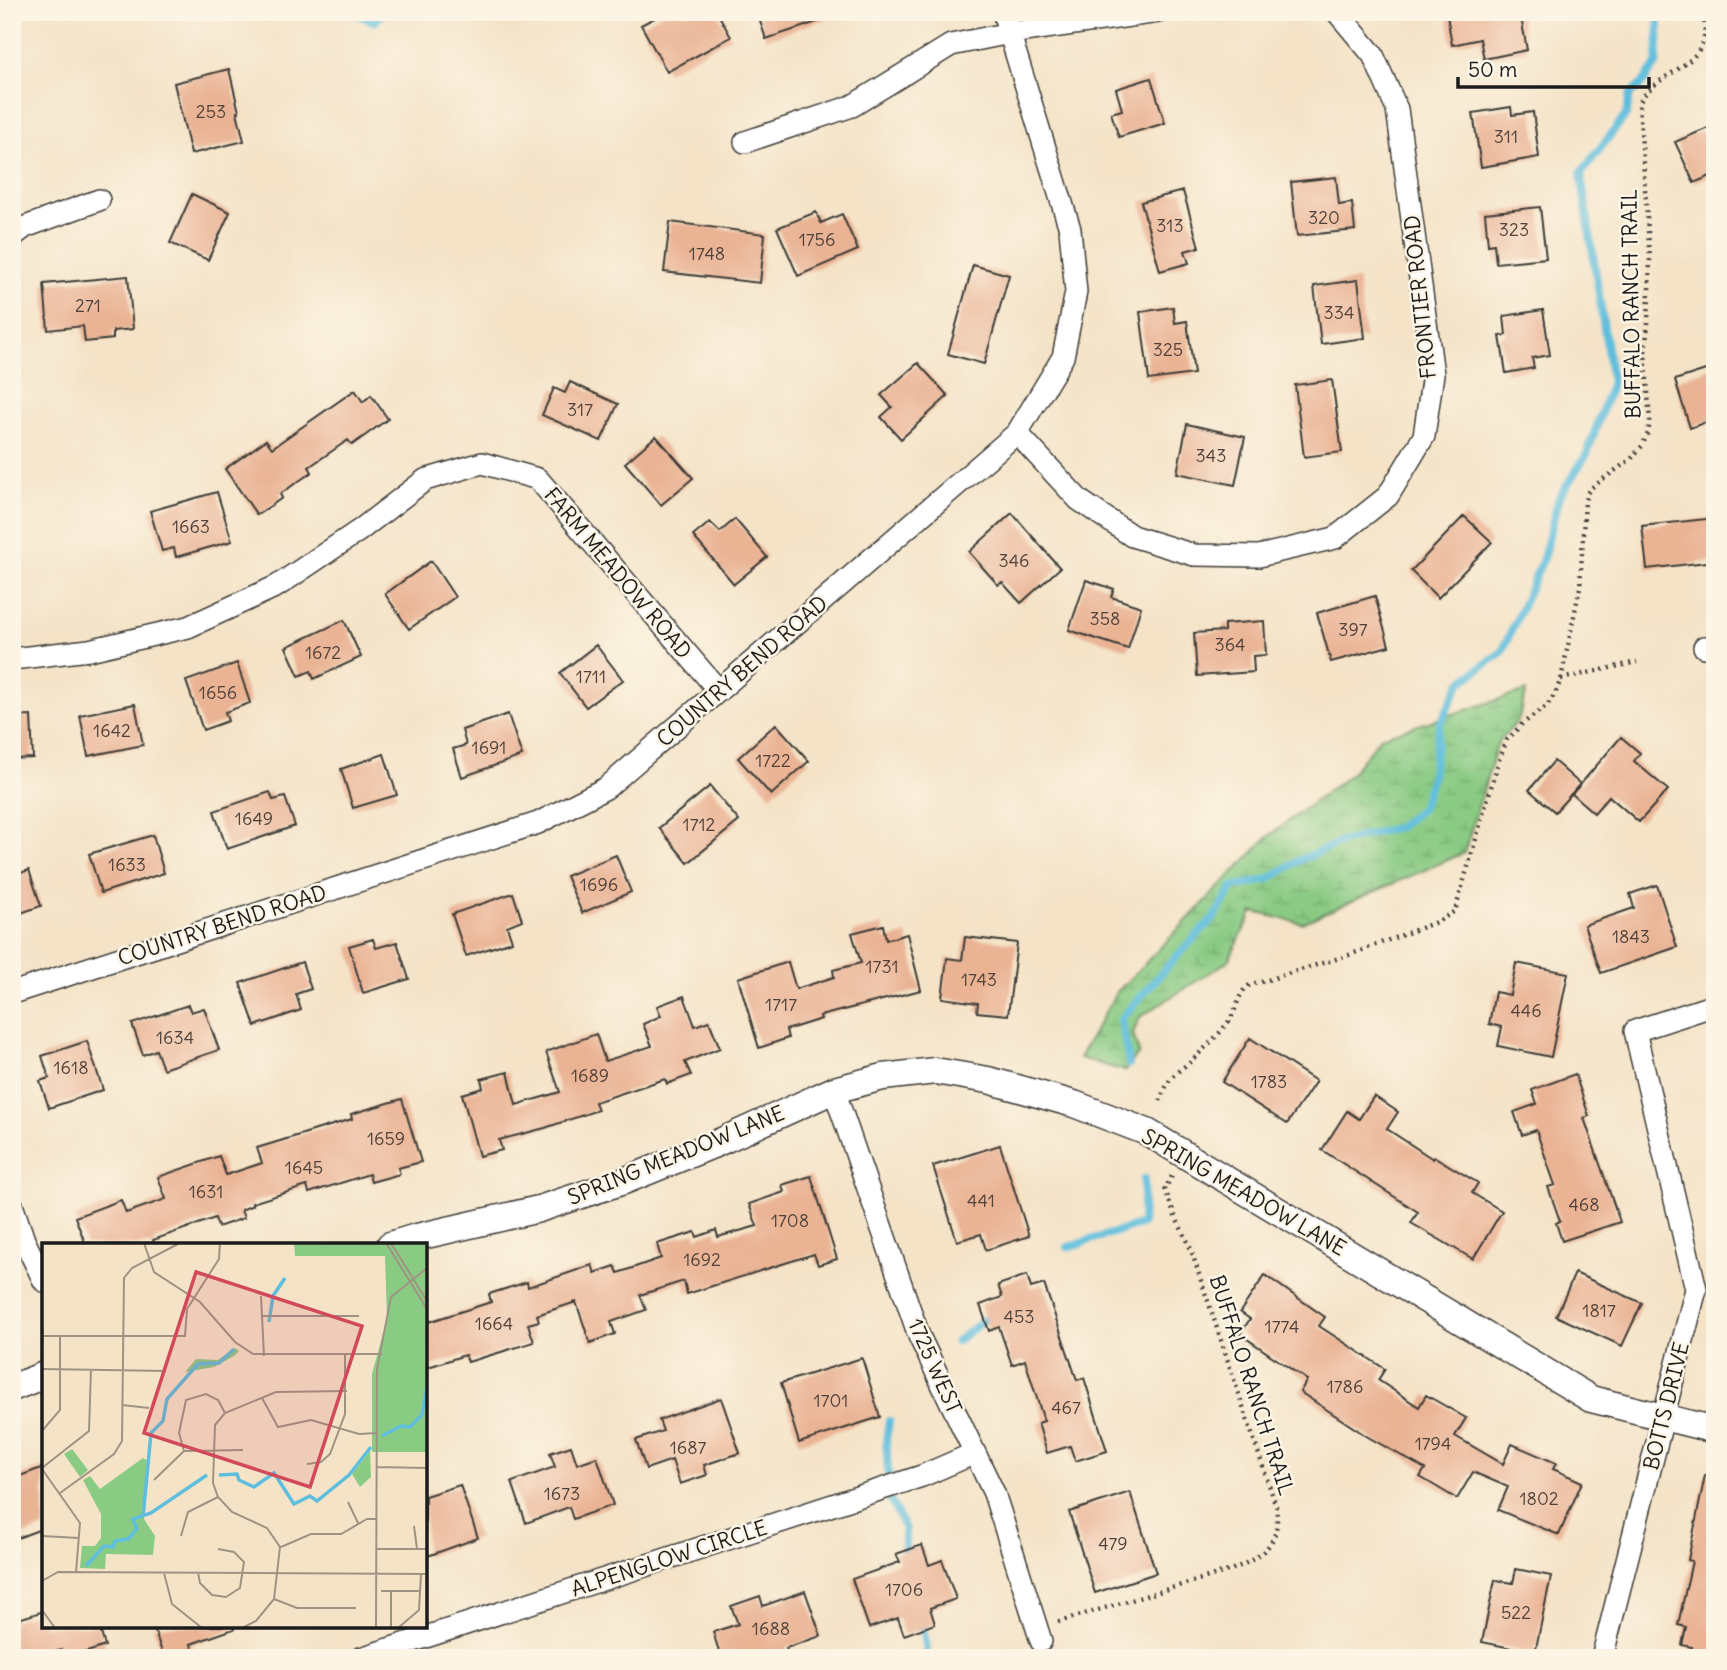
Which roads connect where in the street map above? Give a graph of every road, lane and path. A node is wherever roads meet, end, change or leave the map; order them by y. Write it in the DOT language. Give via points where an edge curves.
graph roads {
  1 [pos="1003,12"];
  2 [pos="1158,12"];
  3 [pos="1337,12"];
  4 [pos="1704,12"];
  5 [pos="1010,33"];
  6 [pos="745,142"];
  7 [pos="99,200"];
  8 [pos="12,237"];
  9 [pos="1017,433"];
  10 [pos="12,659"];
  11 [pos="1637,662"];
  12 [pos="1561,679"];
  13 [pos="719,691"];
  14 [pos="12,993"];
  15 [pos="1715,1004"];
  16 [pos="834,1090"];
  17 [pos="1160,1101"];
  18 [pos="1172,1177"];
  19 [pos="12,1205"];
  20 [pos="397,1243"];
  21 [pos="42,1277"];
  22 [pos="42,1376"];
  23 [pos="12,1388"];
  24 [pos="1663,1417"];
  25 [pos="1715,1430"];
  26 [pos="975,1453"];
  27 [pos="1053,1623"];
  28 [pos="1041,1641"];
  29 [pos="360,1658"];
  30 [pos="1602,1658"];
  1 -- 5 [label="street, COUNTRY BEND ROAD"];
  2 -- 5 [label="street"];
  3 -- 9 [label="street, FRONTIER ROAD" via="1373,55 1397,108 1433,374 1424,436 1388,496 1335,538 1259,556 1194,555 1132,536 1079,499"];
  4 -- 12 [label="path, BUFFALO RANCH TRAIL" via="1704,40 1699,49 1655,84 1639,104 1650,260 1645,352 1650,421 1642,446 1631,459 1587,493 1580,587"];
  5 -- 6 [label="street" via="951,45 852,106"];
  5 -- 9 [label="street, COUNTRY BEND ROAD" via="1070,229 1076,292 1063,357"];
  7 -- 8 [label="street" via="25,227"];
  9 -- 13 [label="street, COUNTRY BEND ROAD"];
  10 -- 13 [label="street, FARM MEADOW ROAD" via="89,650 188,627 277,586 425,480 482,463 538,479"];
  11 -- 12 [label="path"];
  12 -- 17 [label="path, BUFFALO RANCH TRAIL" via="1546,707 1507,740 1455,911 1349,955 1253,982 1241,993 1226,1024 1172,1077"];
  13 -- 14 [label="street, COUNTRY BEND ROAD" via="606,788 538,822"];
  15 -- 24 [label="street, BOTTS DRIVE" via="1635,1031 1696,1289"];
  16 -- 20 [label="street, SPRING MEADOW LANE" via="624,1181 539,1209"];
  16 -- 24 [label="street, SPRING MEADOW LANE" via="883,1077 935,1071 1074,1104 1147,1132 1591,1399"];
  16 -- 26 [label="street, 1725 WEST" via="919,1336"];
  18 -- 27 [label="path, BUFFALO RANCH TRAIL" via="1165,1189 1189,1244 1276,1506 1277,1527 1268,1547 1251,1562"];
  19 -- 21 [label="street"];
  22 -- 23 [label="street"];
  24 -- 25 [label="street, SPRING MEADOW LANE"];
  24 -- 30 [label="street, BOTTS DRIVE"];
  26 -- 28 [label="street, 1725 WEST" via="994,1493"];
  26 -- 29 [label="street, ALPENGLOW CIRCLE" via="922,1476"];
}
